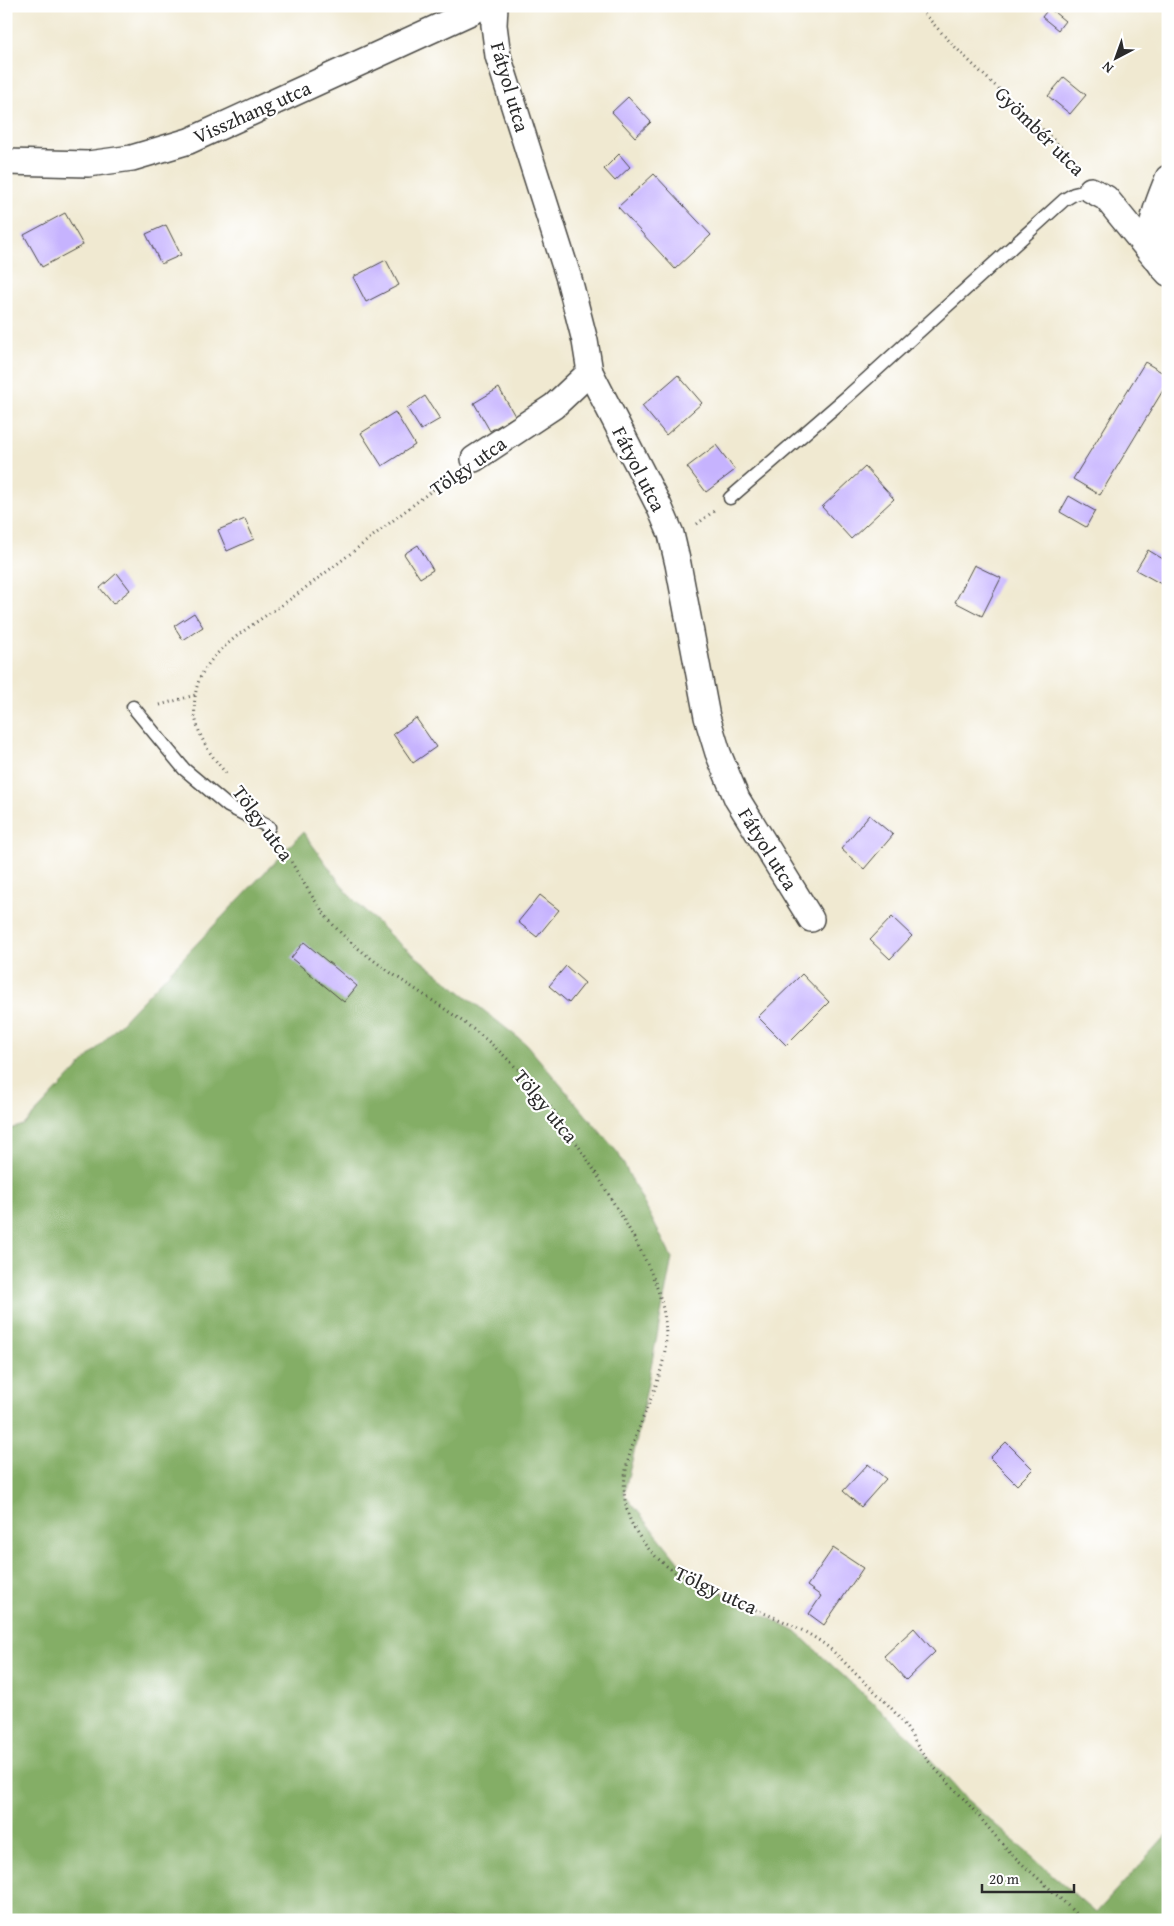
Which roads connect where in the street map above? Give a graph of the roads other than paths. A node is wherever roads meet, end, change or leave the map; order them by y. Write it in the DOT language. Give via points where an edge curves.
graph roads {
  1 [pos="484,6"];
  2 [pos="495,6"];
  3 [pos="6,162"];
  4 [pos="1168,178"];
  5 [pos="1091,190"];
  6 [pos="1162,265"];
  7 [pos="590,372"];
  8 [pos="474,459"];
  9 [pos="730,498"];
  10 [pos="133,707"];
  11 [pos="269,827"];
  12 [pos="811,919"];
  1 -- 3 [label="street, Visszhang utca" via="189,141 132,158 88,164"];
  2 -- 7 [label="street, Fátyol utca" via="498,56 569,279"];
  4 -- 6 [label="street" via="1153,217 1152,244"];
  5 -- 6 [label="street, Gyömbér utca" via="1106,198"];
  5 -- 9 [label="lane" via="1064,200"];
  7 -- 8 [label="street, Tölgy utca" via="554,406"];
  7 -- 12 [label="street, Fátyol utca" via="659,506 673,543 707,716 718,753 737,798"];
  10 -- 11 [label="lane" via="184,769 228,806"];
}
